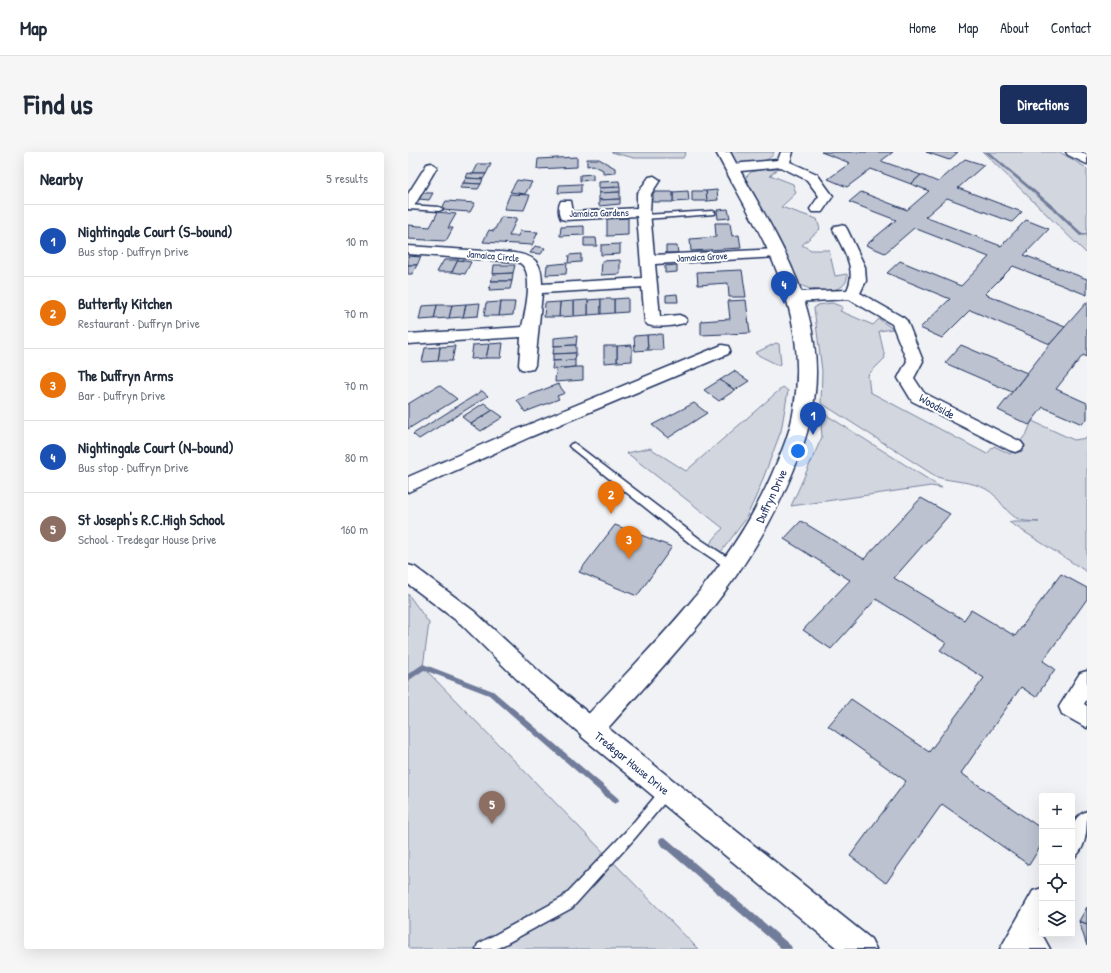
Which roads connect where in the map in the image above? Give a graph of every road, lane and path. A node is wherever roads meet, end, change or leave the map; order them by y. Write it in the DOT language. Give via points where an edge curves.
graph roads {
  1 [pos="723,152"];
  2 [pos="1072,152"];
  3 [pos="785,158"];
  4 [pos="1087,160"];
  5 [pos="431,167"];
  6 [pos="731,168"];
  7 [pos="654,180"];
  8 [pos="566,204"];
  9 [pos="408,206"];
  10 [pos="439,209"];
  11 [pos="817,209"];
  12 [pos="713,213"];
  13 [pos="644,214"];
  14 [pos="840,229"];
  15 [pos="408,250"];
  16 [pos="777,253"];
  17 [pos="648,260"];
  18 [pos="649,282"];
  19 [pos="534,289"];
  20 [pos="852,295"];
  21 [pos="795,297"];
  22 [pos="679,320"];
  23 [pos="529,332"];
  24 [pos="408,339"];
  25 [pos="722,350"];
  26 [pos="526,365"];
  27 [pos="574,446"];
  28 [pos="1015,446"];
  29 [pos="408,485"];
  30 [pos="732,566"];
  31 [pos="408,573"];
  32 [pos="1087,680"];
  33 [pos="1087,718"];
  34 [pos="591,729"];
  35 [pos="667,791"];
  36 [pos="1087,822"];
  37 [pos="1075,843"];
  38 [pos="1042,901"];
  39 [pos="1025,943"];
  40 [pos="483,949"];
  41 [pos="861,949"];
  1 -- 6 [label="street, Duffryn Drive"];
  2 -- 4 [label="street"];
  3 -- 6 [label="street"];
  3 -- 11 [label="street" via="812,177 826,196"];
  5 -- 9 [label="street"];
  6 -- 16 [label="street, Duffryn Drive"];
  7 -- 13 [label="street, Jamaica Gardens" via="644,194"];
  8 -- 13 [label="street, Jamaica Gardens" via="566,216"];
  9 -- 10 [label="lane"];
  12 -- 13 [label="lane"];
  13 -- 17 [label="street, Jamaica Gardens"];
  14 -- 20 [label="street" via="858,267 859,281"];
  15 -- 19 [label="street, Jamaica Circle" via="514,256 524,259 534,269"];
  16 -- 17 [label="street, Jamaica Grove"];
  16 -- 21 [label="street, Duffryn Drive"];
  17 -- 18 [label="street"];
  18 -- 19 [label="street"];
  18 -- 22 [label="street" via="653,322"];
  19 -- 23 [label="street, Jamaica Circle"];
  20 -- 21 [label="street, Woodside"];
  20 -- 28 [label="street, Woodside" via="899,321 915,361 906,378 918,398"];
  21 -- 30 [label="street, Duffryn Drive" via="803,330 807,371 805,403 791,453 768,507"];
  23 -- 24 [label="street"];
  23 -- 26 [label="street, Jamaica Circle"];
  25 -- 29 [label="street"];
  27 -- 30 [label="lane" via="696,542"];
  30 -- 34 [label="street, Duffryn Drive" via="703,604"];
  31 -- 34 [label="street, Tredegar House Drive" via="468,618 537,684"];
  32 -- 33 [label="street" via="1070,707"];
  34 -- 35 [label="street, Tredegar House Drive"];
  35 -- 40 [label="lane" via="567,903"];
  35 -- 41 [label="street, Tredegar House Drive"];
  36 -- 37 [label="street"];
  38 -- 39 [label="street"];
}
